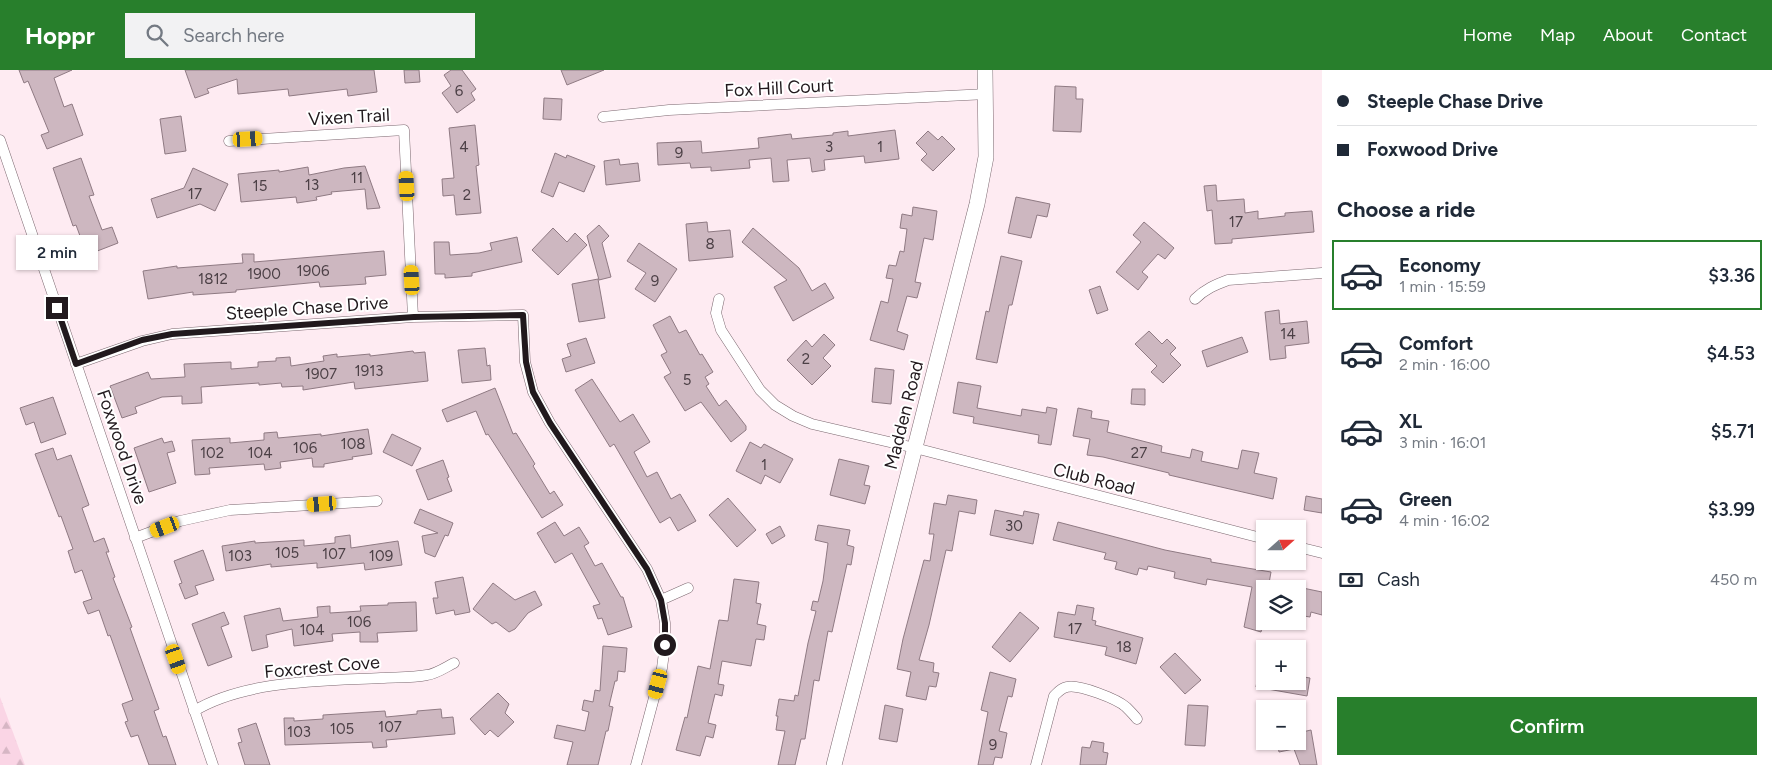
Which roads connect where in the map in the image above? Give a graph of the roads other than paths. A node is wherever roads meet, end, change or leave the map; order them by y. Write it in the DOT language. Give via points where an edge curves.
graph roads {
  1 [pos="985,70"];
  2 [pos="987,94"];
  3 [pos="604,117"];
  4 [pos="0,140"];
  5 [pos="229,140"];
  6 [pos="1322,273"];
  7 [pos="719,299"];
  8 [pos="1195,299"];
  9 [pos="414,317"];
  10 [pos="76,364"];
  11 [pos="915,448"];
  12 [pos="377,501"];
  13 [pos="1256,536"];
  14 [pos="136,538"];
  15 [pos="1306,549"];
  16 [pos="1322,553"];
  17 [pos="688,588"];
  18 [pos="661,600"];
  19 [pos="454,663"];
  20 [pos="194,711"];
  21 [pos="1137,720"];
  22 [pos="212,765"];
  23 [pos="636,765"];
  24 [pos="834,765"];
  25 [pos="1036,765"];
  1 -- 2 [label="street, Madden Road"];
  2 -- 3 [label="street, Fox Hill Court" via="669,110"];
  2 -- 11 [label="street, Madden Road" via="986,157 977,204"];
  4 -- 10 [label="street, Foxwood Drive"];
  5 -- 9 [label="street, Vixen Trail" via="404,130"];
  6 -- 8 [label="street" via="1228,280 1214,285"];
  7 -- 11 [label="street, Club Road" via="716,313 721,330 752,380 775,405 812,424"];
  9 -- 10 [label="street, Steeple Chase Drive" via="172,334 142,340"];
  9 -- 18 [label="street, Steeple Chase Drive" via="523,315 529,381 539,405 647,569"];
  10 -- 14 [label="street, Foxwood Drive"];
  11 -- 13 [label="street, Club Road"];
  11 -- 24 [label="street, Madden Road"];
  12 -- 14 [label="street" via="230,510 180,521"];
  14 -- 20 [label="street, Foxwood Drive"];
  15 -- 16 [label="street"];
  17 -- 18 [label="street"];
  18 -- 23 [label="street, Steeple Chase Drive" via="665,623 662,668"];
  19 -- 20 [label="street, Foxcrest Cove" via="428,676 299,682 262,688 226,697"];
  20 -- 22 [label="street, Foxwood Drive"];
  21 -- 25 [label="street" via="1116,700 1073,686 1065,687 1054,696"];
}
